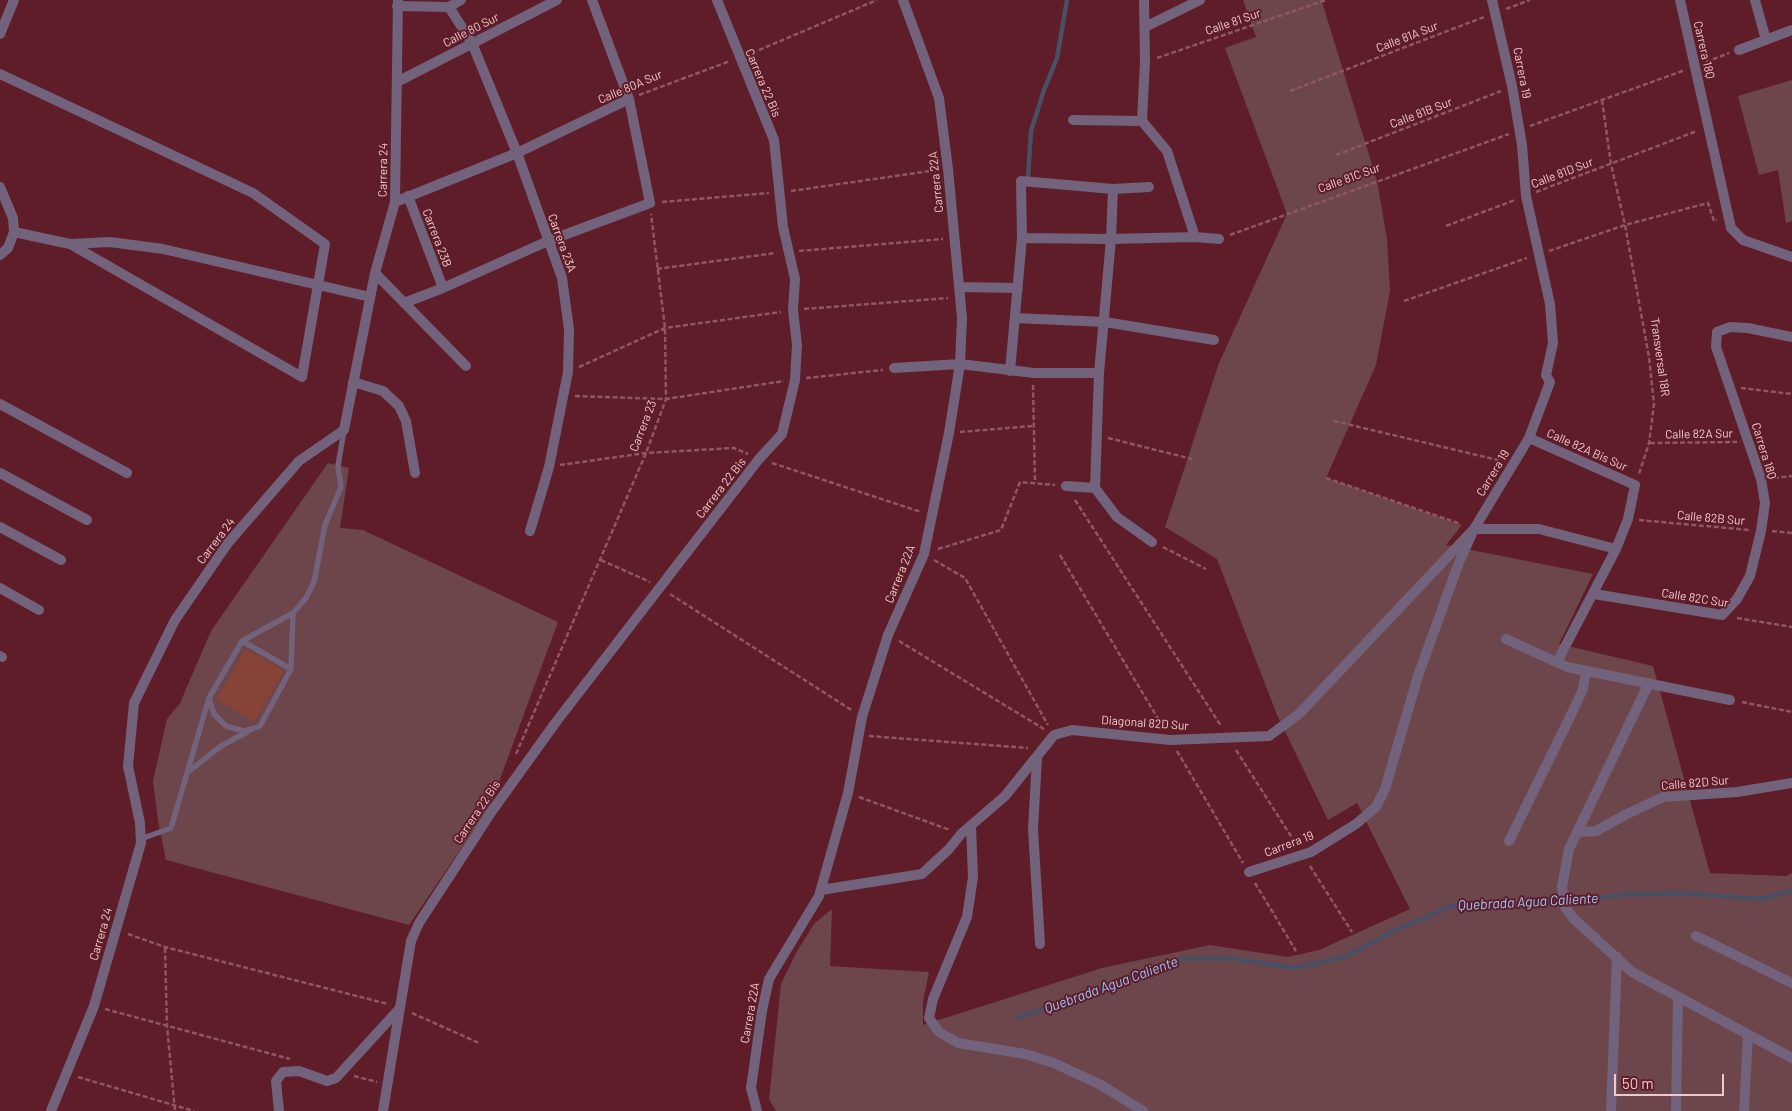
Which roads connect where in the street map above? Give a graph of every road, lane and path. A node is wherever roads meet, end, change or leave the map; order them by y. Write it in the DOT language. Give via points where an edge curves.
graph roads {
  1 [pos="14,0"];
  2 [pos="461,0"];
  3 [pos="557,0"];
  4 [pos="592,0"];
  5 [pos="717,0"];
  6 [pos="878,0"];
  7 [pos="903,0"];
  8 [pos="1144,0"];
  9 [pos="1200,0"];
  10 [pos="1326,0"];
  11 [pos="1492,0"];
  12 [pos="1530,0"];
  13 [pos="1680,0"];
  14 [pos="1755,0"];
  15 [pos="397,3"];
  16 [pos="449,7"];
  17 [pos="1496,13"];
  18 [pos="4,14"];
  19 [pos="1145,27"];
  20 [pos="1792,30"];
  21 [pos="0,34"];
  22 [pos="1766,40"];
  23 [pos="472,43"];
  24 [pos="1739,50"];
  25 [pos="739,58"];
  26 [pos="1146,61"];
  27 [pos="1696,66"];
  28 [pos="0,74"];
  29 [pos="1672,74"];
  30 [pos="397,82"];
  31 [pos="1512,86"];
  32 [pos="1290,91"];
  33 [pos="629,99"];
  34 [pos="1602,100"];
  35 [pos="1073,120"];
  36 [pos="1142,121"];
  37 [pos="1519,130"];
  38 [pos="1685,136"];
  39 [pos="517,153"];
  40 [pos="1336,155"];
  41 [pos="1611,164"];
  42 [pos="948,168"];
  43 [pos="1149,187"];
  44 [pos="1113,189"];
  45 [pos="1,190"];
  46 [pos="779,192"];
  47 [pos="408,196"];
  48 [pos="1526,196"];
  49 [pos="395,202"];
  50 [pos="650,203"];
  51 [pos="1446,226"];
  52 [pos="14,232"];
  53 [pos="1195,236"];
  54 [pos="954,238"];
  55 [pos="1022,238"];
  56 [pos="1219,239"];
  57 [pos="1111,240"];
  58 [pos="548,241"];
  59 [pos="70,244"];
  60 [pos="790,252"];
  61 [pos="0,255"];
  62 [pos="1792,257"];
  63 [pos="656,269"];
  64 [pos="375,273"];
  65 [pos="318,286"];
  66 [pos="443,288"];
  67 [pos="1018,288"];
  68 [pos="959,292"];
  69 [pos="370,297"];
  70 [pos="404,302"];
  71 [pos="793,310"];
  72 [pos="1015,318"];
  73 [pos="1105,322"];
  74 [pos="666,328"];
  75 [pos="1792,337"];
  76 [pos="1214,340"];
  77 [pos="960,364"];
  78 [pos="466,366"];
  79 [pos="894,368"];
  80 [pos="1010,371"];
  81 [pos="568,372"];
  82 [pos="1100,372"];
  83 [pos="1034,373"];
  84 [pos="795,380"];
  85 [pos="353,382"];
  86 [pos="1731,387"];
  87 [pos="1792,394"];
  88 [pos="564,396"];
  89 [pos="666,399"];
  90 [pos="0,404"];
  91 [pos="1334,421"];
  92 [pos="1032,426"];
  93 [pos="344,430"];
  94 [pos="949,433"];
  95 [pos="1096,436"];
  96 [pos="1529,438"];
  97 [pos="1748,441"];
  98 [pos="1650,444"];
  99 [pos="1192,459"];
  100 [pos="1514,463"];
  101 [pos="0,473"];
  102 [pos="127,473"];
  103 [pos="415,473"];
  104 [pos="1792,476"];
  105 [pos="1326,478"];
  106 [pos="1761,479"];
  107 [pos="1035,483"];
  108 [pos="1635,485"];
  109 [pos="1066,486"];
  110 [pos="1095,488"];
  111 [pos="87,520"];
  112 [pos="1628,520"];
  113 [pos="0,527"];
  114 [pos="1474,529"];
  115 [pos="530,531"];
  116 [pos="1761,531"];
  117 [pos="1792,533"];
  118 [pos="1152,542"];
  119 [pos="1616,549"];
  120 [pos="924,554"];
  121 [pos="61,560"];
  122 [pos="600,560"];
  123 [pos="1206,569"];
  124 [pos="660,587"];
  125 [pos="0,588"];
  126 [pos="1594,594"];
  127 [pos="40,610"];
  128 [pos="293,614"];
  129 [pos="1722,615"];
  130 [pos="1792,627"];
  131 [pos="888,635"];
  132 [pos="1506,639"];
  133 [pos="242,641"];
  134 [pos="1557,662"];
  135 [pos="291,669"];
  136 [pos="1586,672"];
  137 [pos="1649,683"];
  138 [pos="208,698"];
  139 [pos="1730,700"];
  140 [pos="1792,712"];
  141 [pos="862,717"];
  142 [pos="260,726"];
  143 [pos="1054,735"];
  144 [pos="860,736"];
  145 [pos="1228,738"];
  146 [pos="1039,753"];
  147 [pos="515,757"];
  148 [pos="187,772"];
  149 [pos="1792,784"];
  150 [pos="848,793"];
  151 [pos="971,826"];
  152 [pos="1578,832"];
  153 [pos="960,834"];
  154 [pos="141,839"];
  155 [pos="1509,841"];
  156 [pos="1303,854"];
  157 [pos="1249,872"];
  158 [pos="821,890"];
  159 [pos="115,930"];
  160 [pos="1352,932"];
  161 [pos="1696,936"];
  162 [pos="1040,944"];
  163 [pos="165,947"];
  164 [pos="1617,957"];
  165 [pos="1792,983"];
  166 [pos="1678,996"];
  167 [pos="94,1006"];
  168 [pos="401,1008"];
  169 [pos="167,1026"];
  170 [pos="1748,1034"];
  171 [pos="479,1043"];
  172 [pos="1792,1058"];
  173 [pos="296,1060"];
  174 [pos="342,1072"];
  175 [pos="67,1073"];
  176 [pos="388,1085"];
  177 [pos="174,1106"];
  178 [pos="51,1111"];
  179 [pos="175,1111"];
  180 [pos="194,1111"];
  181 [pos="279,1111"];
  182 [pos="383,1111"];
  183 [pos="757,1111"];
  184 [pos="1143,1111"];
  185 [pos="1611,1111"];
  186 [pos="1676,1111"];
  187 [pos="1744,1111"];
  1 -- 18 [label="street"];
  2 -- 16 [label="street"];
  3 -- 23 [label="street, Calle 80 Sur"];
  4 -- 33 [label="street"];
  5 -- 25 [label="street, Carrera 22 Bis"];
  6 -- 25 [label="path, Calle 80A Sur"];
  7 -- 42 [label="street, Carrera 22A" via="939,98"];
  8 -- 19 [label="street"];
  9 -- 19 [label="street"];
  10 -- 26 [label="path, Calle 81 Sur"];
  11 -- 17 [label="street, Carrera 19"];
  12 -- 17 [label="path, Calle 81A Sur"];
  13 -- 27 [label="street, Carrera 18Q"];
  14 -- 22 [label="street"];
  15 -- 16 [label="street"];
  15 -- 30 [label="street, Carrera 24"];
  16 -- 23 [label="street, Carrera 23A"];
  17 -- 31 [label="street, Carrera 19"];
  17 -- 32 [label="path, Calle 81A Sur"];
  18 -- 21 [label="street"];
  19 -- 26 [label="street"];
  20 -- 22 [label="street"];
  22 -- 24 [label="street"];
  23 -- 30 [label="street, Calle 80 Sur"];
  23 -- 39 [label="street, Carrera 23A"];
  24 -- 27 [label="path"];
  25 -- 33 [label="path, Calle 80A Sur"];
  25 -- 46 [label="street, Carrera 22 Bis" via="774,140"];
  26 -- 36 [label="street"];
  27 -- 62 [label="street, Carrera 18Q" via="1729,223 1734,233 1743,240"];
  28 -- 65 [label="street" via="253,193 325,244"];
  29 -- 34 [label="path, Calle 81C Sur"];
  30 -- 49 [label="street, Carrera 24"];
  31 -- 37 [label="street, Carrera 19"];
  31 -- 40 [label="path, Calle 81B Sur"];
  33 -- 39 [label="street, Calle 80A Sur"];
  33 -- 50 [label="street"];
  34 -- 37 [label="path, Calle 81C Sur"];
  34 -- 41 [label="path, Transversal 18R"];
  35 -- 36 [label="street"];
  36 -- 53 [label="street" via="1167,151"];
  37 -- 48 [label="street, Carrera 19"];
  37 -- 56 [label="path, Calle 81C Sur"];
  38 -- 41 [label="path, Calle 81D Sur"];
  39 -- 47 [label="street, Calle 80A Sur"];
  39 -- 58 [label="street, Carrera 23A"];
  41 -- 48 [label="path, Calle 81D Sur"];
  41 -- 98 [label="path, Transversal 18R" via="1649,357 1654,404"];
  42 -- 46 [label="path"];
  42 -- 54 [label="street, Carrera 22A"];
  43 -- 44 [label="street"];
  44 -- 55 [label="street" via="1021,181"];
  44 -- 57 [label="street"];
  45 -- 52 [label="street" via="13,218"];
  46 -- 50 [label="path"];
  46 -- 60 [label="street, Carrera 22 Bis"];
  47 -- 49 [label="street, Calle 80A Sur"];
  47 -- 66 [label="street, Carrera 23B"];
  48 -- 51 [label="path, Calle 81D Sur"];
  48 -- 96 [label="street, Carrera 19" via="1550,304 1553,343 1546,375 1550,382"];
  49 -- 64 [label="street, Carrera 24"];
  50 -- 58 [label="street"];
  50 -- 63 [label="path, Carrera 23"];
  52 -- 59 [label="street"];
  52 -- 61 [label="street" via="8,248"];
  53 -- 56 [label="street"];
  53 -- 57 [label="street"];
  54 -- 60 [label="path"];
  54 -- 68 [label="street, Carrera 22A"];
  55 -- 57 [label="street"];
  55 -- 67 [label="street"];
  57 -- 73 [label="street"];
  58 -- 66 [label="street"];
  58 -- 81 [label="street, Carrera 23A" via="562,278 569,329"];
  59 -- 65 [label="street" via="110,242 163,249"];
  59 -- 65 [label="street" via="302,377"];
  60 -- 63 [label="path"];
  60 -- 71 [label="street, Carrera 22 Bis" via="795,280"];
  63 -- 74 [label="path, Carrera 23"];
  64 -- 69 [label="street, Carrera 24"];
  64 -- 70 [label="street"];
  65 -- 69 [label="street"];
  66 -- 70 [label="street"];
  67 -- 68 [label="street"];
  67 -- 72 [label="street"];
  68 -- 71 [label="path"];
  68 -- 77 [label="street, Carrera 22A" via="962,318"];
  69 -- 85 [label="street, Carrera 24"];
  70 -- 78 [label="street"];
  71 -- 74 [label="path"];
  71 -- 84 [label="street, Carrera 22 Bis" via="797,345"];
  72 -- 73 [label="street"];
  72 -- 80 [label="street"];
  73 -- 76 [label="street"];
  73 -- 82 [label="street"];
  74 -- 81 [label="path"];
  74 -- 89 [label="path, Carrera 23"];
  75 -- 86 [label="street, Carrera 18Q" via="1748,328 1730,327 1718,332 1716,347"];
  77 -- 79 [label="street"];
  77 -- 80 [label="street"];
  77 -- 94 [label="street, Carrera 22A"];
  79 -- 84 [label="path"];
  80 -- 83 [label="street"];
  81 -- 88 [label="street, Carrera 23A"];
  82 -- 83 [label="street"];
  82 -- 95 [label="street"];
  83 -- 92 [label="path"];
  84 -- 89 [label="path"];
  84 -- 124 [label="street, Carrera 22 Bis" via="782,434"];
  85 -- 93 [label="street, Carrera 24"];
  85 -- 103 [label="street" via="383,391 399,406 406,421"];
  86 -- 87 [label="path"];
  86 -- 97 [label="street, Carrera 18Q"];
  88 -- 89 [label="path"];
  88 -- 115 [label="street, Carrera 23A" via="549,467"];
  89 -- 122 [label="path, Carrera 23"];
  90 -- 102 [label="street"];
  91 -- 100 [label="path"];
  92 -- 94 [label="path"];
  92 -- 107 [label="path"];
  93 -- 128 [label="lane" via="338,466 341,487 325,525 314,582"];
  93 -- 154 [label="street, Carrera 24" via="299,461 228,544 174,620 134,703 128,766"];
  94 -- 120 [label="street, Carrera 22A"];
  95 -- 99 [label="path"];
  95 -- 110 [label="street"];
  96 -- 100 [label="street, Carrera 19"];
  96 -- 108 [label="street, Calle 82A Bis Sur"];
  97 -- 98 [label="path, Calle 82A Sur"];
  97 -- 106 [label="street, Carrera 18Q"];
  98 -- 108 [label="path, Transversal 18R"];
  100 -- 114 [label="street, Carrera 19"];
  101 -- 111 [label="street"];
  104 -- 106 [label="path"];
  105 -- 114 [label="path"];
  106 -- 116 [label="street, Carrera 18Q" via="1764,503"];
  107 -- 109 [label="path"];
  107 -- 120 [label="path" via="1020,482 1001,530"];
  108 -- 112 [label="street"];
  109 -- 110 [label="street"];
  109 -- 145 [label="path"];
  110 -- 118 [label="street" via="1117,517"];
  112 -- 116 [label="path, Calle 82B Sur"];
  112 -- 119 [label="street"];
  113 -- 121 [label="street"];
  114 -- 119 [label="street" via="1539,529"];
  114 -- 145 [label="street, Diagonal 82D Sur" via="1299,714 1269,736"];
  114 -- 156 [label="street, Carrera 19" via="1418,676 1385,789 1376,807 1356,824"];
  116 -- 117 [label="path, Calle 82B Sur"];
  116 -- 129 [label="street, Carrera 18Q" via="1750,576 1737,599"];
  118 -- 123 [label="path"];
  119 -- 126 [label="street"];
  120 -- 131 [label="street, Carrera 22A"];
  120 -- 143 [label="path" via="965,578"];
  122 -- 124 [label="path"];
  122 -- 147 [label="path, Carrera 23"];
  124 -- 141 [label="path"];
  124 -- 168 [label="street, Carrera 22 Bis" via="492,811 419,923 410,941"];
  125 -- 127 [label="street"];
  126 -- 129 [label="street, Calle 82C Sur"];
  126 -- 134 [label="street"];
  128 -- 133 [label="lane"];
  128 -- 135 [label="lane"];
  129 -- 130 [label="path, Calle 82C Sur"];
  131 -- 141 [label="street, Carrera 22A"];
  131 -- 143 [label="path"];
  132 -- 134 [label="street"];
  133 -- 135 [label="lane"];
  133 -- 138 [label="lane"];
  134 -- 136 [label="street"];
  135 -- 142 [label="lane"];
  136 -- 137 [label="street"];
  136 -- 155 [label="street" via="1570,717"];
  137 -- 139 [label="street"];
  137 -- 152 [label="street"];
  138 -- 142 [label="lane" via="214,714 226,726 244,731"];
  138 -- 148 [label="lane"];
  139 -- 140 [label="path"];
  141 -- 144 [label="street, Carrera 22A"];
  142 -- 148 [label="lane" via="221,746"];
  143 -- 145 [label="street, Diagonal 82D Sur" via="1072,730 1170,740"];
  143 -- 146 [label="street"];
  144 -- 146 [label="path"];
  144 -- 150 [label="street, Carrera 22A"];
  145 -- 156 [label="path"];
  146 -- 151 [label="street" via="1005,796"];
  146 -- 162 [label="street" via="1033,829"];
  148 -- 154 [label="lane" via="171,828"];
  149 -- 152 [label="street, Calle 82D Sur" via="1663,797 1596,831"];
  150 -- 153 [label="path"];
  150 -- 158 [label="street, Carrera 22A"];
  151 -- 153 [label="street"];
  151 -- 184 [label="street" via="973,876 967,917 933,999 929,1018 939,1032 958,1043 1025,1054 1054,1063"];
  152 -- 164 [label="street" via="1564,871 1565,907"];
  153 -- 158 [label="street" via="922,874"];
  154 -- 159 [label="street, Carrera 24"];
  156 -- 157 [label="street, Carrera 19"];
  156 -- 160 [label="path"];
  158 -- 183 [label="street, Carrera 22A" via="769,979 751,1088"];
  159 -- 163 [label="path"];
  159 -- 167 [label="street, Carrera 24"];
  161 -- 165 [label="street"];
  163 -- 168 [label="path"];
  163 -- 169 [label="path"];
  164 -- 166 [label="street" via="1632,972"];
  164 -- 185 [label="street"];
  166 -- 170 [label="street"];
  166 -- 186 [label="street"];
  167 -- 169 [label="path"];
  167 -- 175 [label="street, Carrera 24"];
  168 -- 171 [label="path"];
  168 -- 174 [label="street"];
  168 -- 176 [label="street, Carrera 22 Bis"];
  169 -- 173 [label="path"];
  169 -- 177 [label="path"];
  170 -- 172 [label="street"];
  170 -- 187 [label="street"];
  174 -- 176 [label="path"];
  174 -- 181 [label="street" via="326,1081 299,1071 283,1072 276,1081"];
  175 -- 177 [label="path"];
  175 -- 178 [label="street, Carrera 24"];
  176 -- 182 [label="street, Carrera 22 Bis"];
  177 -- 179 [label="path"];
  177 -- 180 [label="path"];
}
